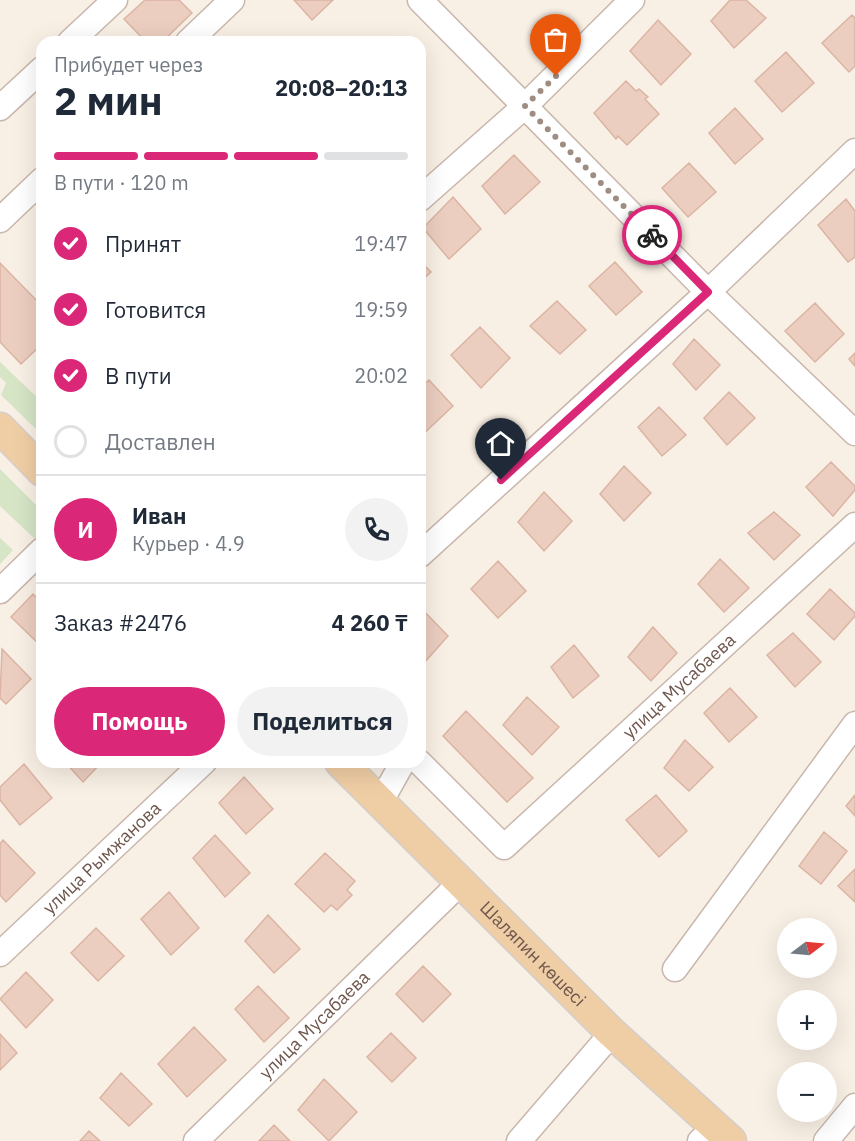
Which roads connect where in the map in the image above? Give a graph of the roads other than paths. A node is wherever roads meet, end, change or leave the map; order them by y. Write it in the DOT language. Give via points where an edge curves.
graph roads {
  1 [pos="115,0"];
  2 [pos="232,0"];
  3 [pos="420,0"];
  4 [pos="632,0"];
  5 [pos="76,36"];
  6 [pos="194,36"];
  7 [pos="36,75"];
  8 [pos="525,106"];
  9 [pos="0,108"];
  10 [pos="855,151"];
  11 [pos="36,186"];
  12 [pos="426,194"];
  13 [pos="0,220"];
  14 [pos="708,292"];
  15 [pos="0,428"];
  16 [pos="855,433"];
  17 [pos="36,465"];
  18 [pos="852,534"];
  19 [pos="426,550"];
  20 [pos="36,556"];
  21 [pos="0,591"];
  22 [pos="855,724"];
  23 [pos="198,768"];
  24 [pos="346,768"];
  25 [pos="400,768"];
  26 [pos="425,768"];
  27 [pos="380,803"];
  28 [pos="460,883"];
  29 [pos="0,954"];
  30 [pos="675,969"];
  31 [pos="612,1033"];
  32 [pos="855,1106"];
  33 [pos="716,1137"];
  34 [pos="196,1141"];
  35 [pos="519,1141"];
  36 [pos="826,1141"];
  1 -- 5 [label="street"];
  2 -- 6 [label="street"];
  3 -- 8 [label="street"];
  4 -- 8 [label="street"];
  7 -- 9 [label="street"];
  8 -- 12 [label="street"];
  8 -- 14 [label="street"];
  10 -- 14 [label="street"];
  11 -- 13 [label="street"];
  14 -- 16 [label="street"];
  14 -- 19 [label="street"];
  15 -- 17 [label="main road"];
  18 -- 26 [label="street, улица Мусабаева" via="504,847"];
  20 -- 21 [label="street"];
  22 -- 30 [label="street"];
  23 -- 29 [label="street, улица Рымжанова"];
  24 -- 27 [label="main road, Шаляпин көшесі"];
  25 -- 27 [label="street"];
  27 -- 28 [label="main road, Шаляпин көшесі"];
  28 -- 31 [label="main road, Шаляпин көшесі"];
  28 -- 34 [label="street, улица Мусабаева"];
  31 -- 33 [label="main road, Шаляпин көшесі"];
  31 -- 35 [label="street"];
  32 -- 36 [label="street"];
}
